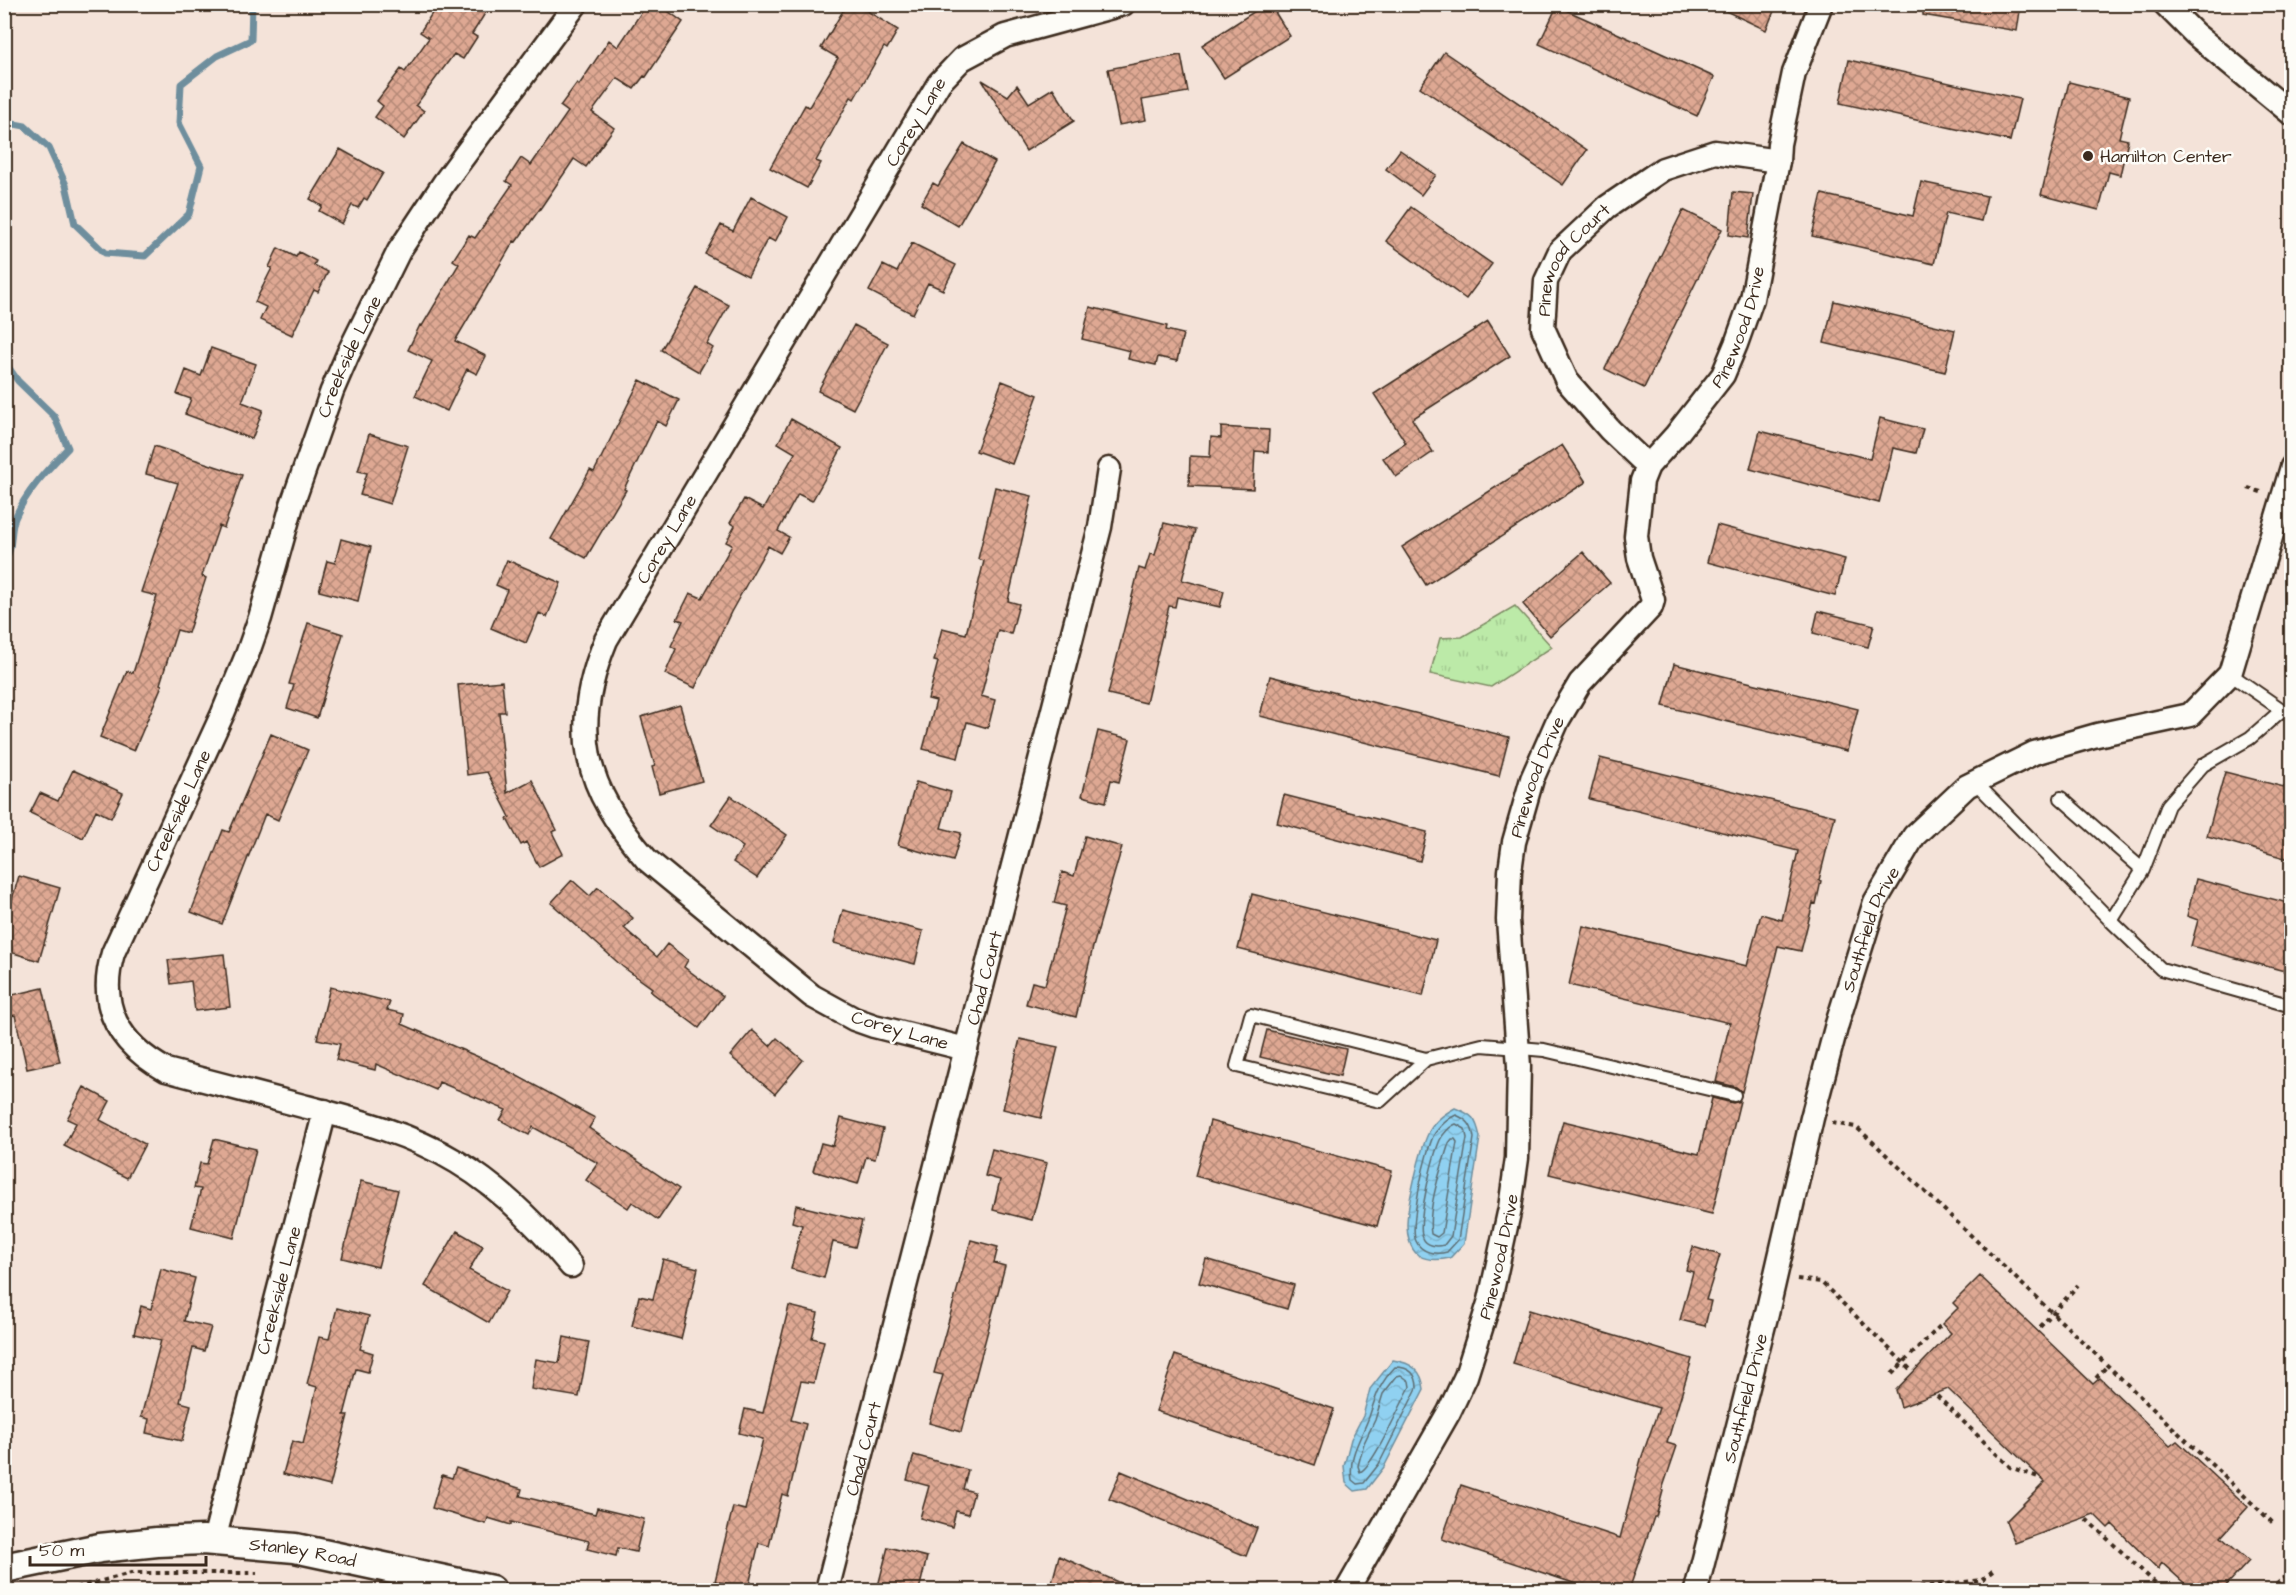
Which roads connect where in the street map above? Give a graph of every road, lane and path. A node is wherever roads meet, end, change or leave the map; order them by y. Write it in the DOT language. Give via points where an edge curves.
graph roads {
  1 [pos="576,4"];
  2 [pos="1123,4"];
  3 [pos="1821,4"];
  4 [pos="2165,4"];
  5 [pos="2292,114"];
  6 [pos="1778,161"];
  7 [pos="1648,466"];
  8 [pos="2292,467"];
  9 [pos="1109,469"];
  10 [pos="2230,674"];
  11 [pos="2287,712"];
  12 [pos="1974,781"];
  13 [pos="2061,798"];
  14 [pos="2143,870"];
  15 [pos="2110,921"];
  16 [pos="2292,1006"];
  17 [pos="966,1049"];
  18 [pos="1518,1049"];
  19 [pos="1426,1059"];
  20 [pos="1734,1095"];
  21 [pos="325,1111"];
  22 [pos="1812,1118"];
  23 [pos="571,1266"];
  24 [pos="1776,1273"];
  25 [pos="2078,1285"];
  26 [pos="2052,1314"];
  27 [pos="1940,1326"];
  28 [pos="2040,1327"];
  29 [pos="1903,1363"];
  30 [pos="2108,1365"];
  31 [pos="1911,1370"];
  32 [pos="1892,1374"];
  33 [pos="2096,1378"];
  34 [pos="1937,1396"];
  35 [pos="2041,1478"];
  36 [pos="2086,1519"];
  37 [pos="2276,1525"];
  38 [pos="214,1540"];
  39 [pos="4,1568"];
  40 [pos="1995,1569"];
  41 [pos="2292,1571"];
  42 [pos="266,1573"];
  43 [pos="1920,1587"];
  44 [pos="68,1590"];
  45 [pos="491,1590"];
  46 [pos="827,1590"];
  47 [pos="1347,1590"];
  48 [pos="1696,1590"];
  49 [pos="2163,1590"];
  50 [pos="2270,1590"];
  1 -- 21 [label="street, Creekside Lane" via="444,183 399,251 348,354 292,505 247,655 107,973 111,1010 121,1030 147,1060 166,1070"];
  2 -- 17 [label="street, Corey Lane" via="1005,36 962,59 939,83 623,610 594,669 588,702 589,763 597,787 624,834 647,860 812,996 864,1023"];
  3 -- 6 [label="street, Pinewood Drive" via="1794,73"];
  4 -- 5 [label="street" via="2194,34"];
  6 -- 7 [label="street, Pinewood Drive" via="1752,299 1723,375"];
  6 -- 7 [label="street, Pinewood Court" via="1715,152 1663,169 1607,207 1560,251 1546,281 1543,328 1568,381"];
  7 -- 18 [label="street, Pinewood Drive" via="1642,481 1636,536 1653,600 1651,607 1580,683 1558,720 1532,779 1514,842 1508,920"];
  8 -- 10 [label="street, Southfield Drive"];
  9 -- 17 [label="street, Chad Court" via="1100,527"];
  10 -- 11 [label="lane"];
  10 -- 12 [label="street, Southfield Drive" via="2190,715 2034,753"];
  11 -- 14 [label="lane" via="2203,765 2168,804"];
  12 -- 15 [label="lane"];
  12 -- 22 [label="street, Southfield Drive" via="1914,836 1875,902"];
  13 -- 14 [label="lane"];
  14 -- 15 [label="lane"];
  15 -- 16 [label="lane" via="2161,969"];
  17 -- 46 [label="street, Chad Court"];
  18 -- 19 [label="lane" via="1482,1045"];
  18 -- 20 [label="lane" via="1544,1050"];
  18 -- 47 [label="street, Pinewood Drive" via="1519,1118 1510,1208 1490,1300 1466,1376"];
  19 -- 19 [label="lane" via="1251,1015 1237,1066 1380,1101"];
  21 -- 23 [label="street" via="381,1126 458,1162 494,1187 549,1238"];
  21 -- 38 [label="street, Creekside Lane"];
  22 -- 24 [label="street, Southfield Drive"];
  22 -- 26 [label="path" via="1856,1128"];
  24 -- 29 [label="path" via="1821,1282"];
  24 -- 48 [label="street, Southfield Drive"];
  25 -- 26 [label="path"];
  26 -- 28 [label="path"];
  26 -- 30 [label="path"];
  27 -- 29 [label="path"];
  29 -- 31 [label="path"];
  29 -- 32 [label="path"];
  30 -- 33 [label="path"];
  30 -- 37 [label="path"];
  34 -- 35 [label="path" via="2010,1467"];
  36 -- 49 [label="path"];
  38 -- 39 [label="street, Stanley Road" via="100,1548"];
  38 -- 45 [label="street, Stanley Road" via="295,1548"];
  40 -- 43 [label="path" via="1982,1580"];
  41 -- 50 [label="path"];
  42 -- 44 [label="path" via="131,1573"];
}
